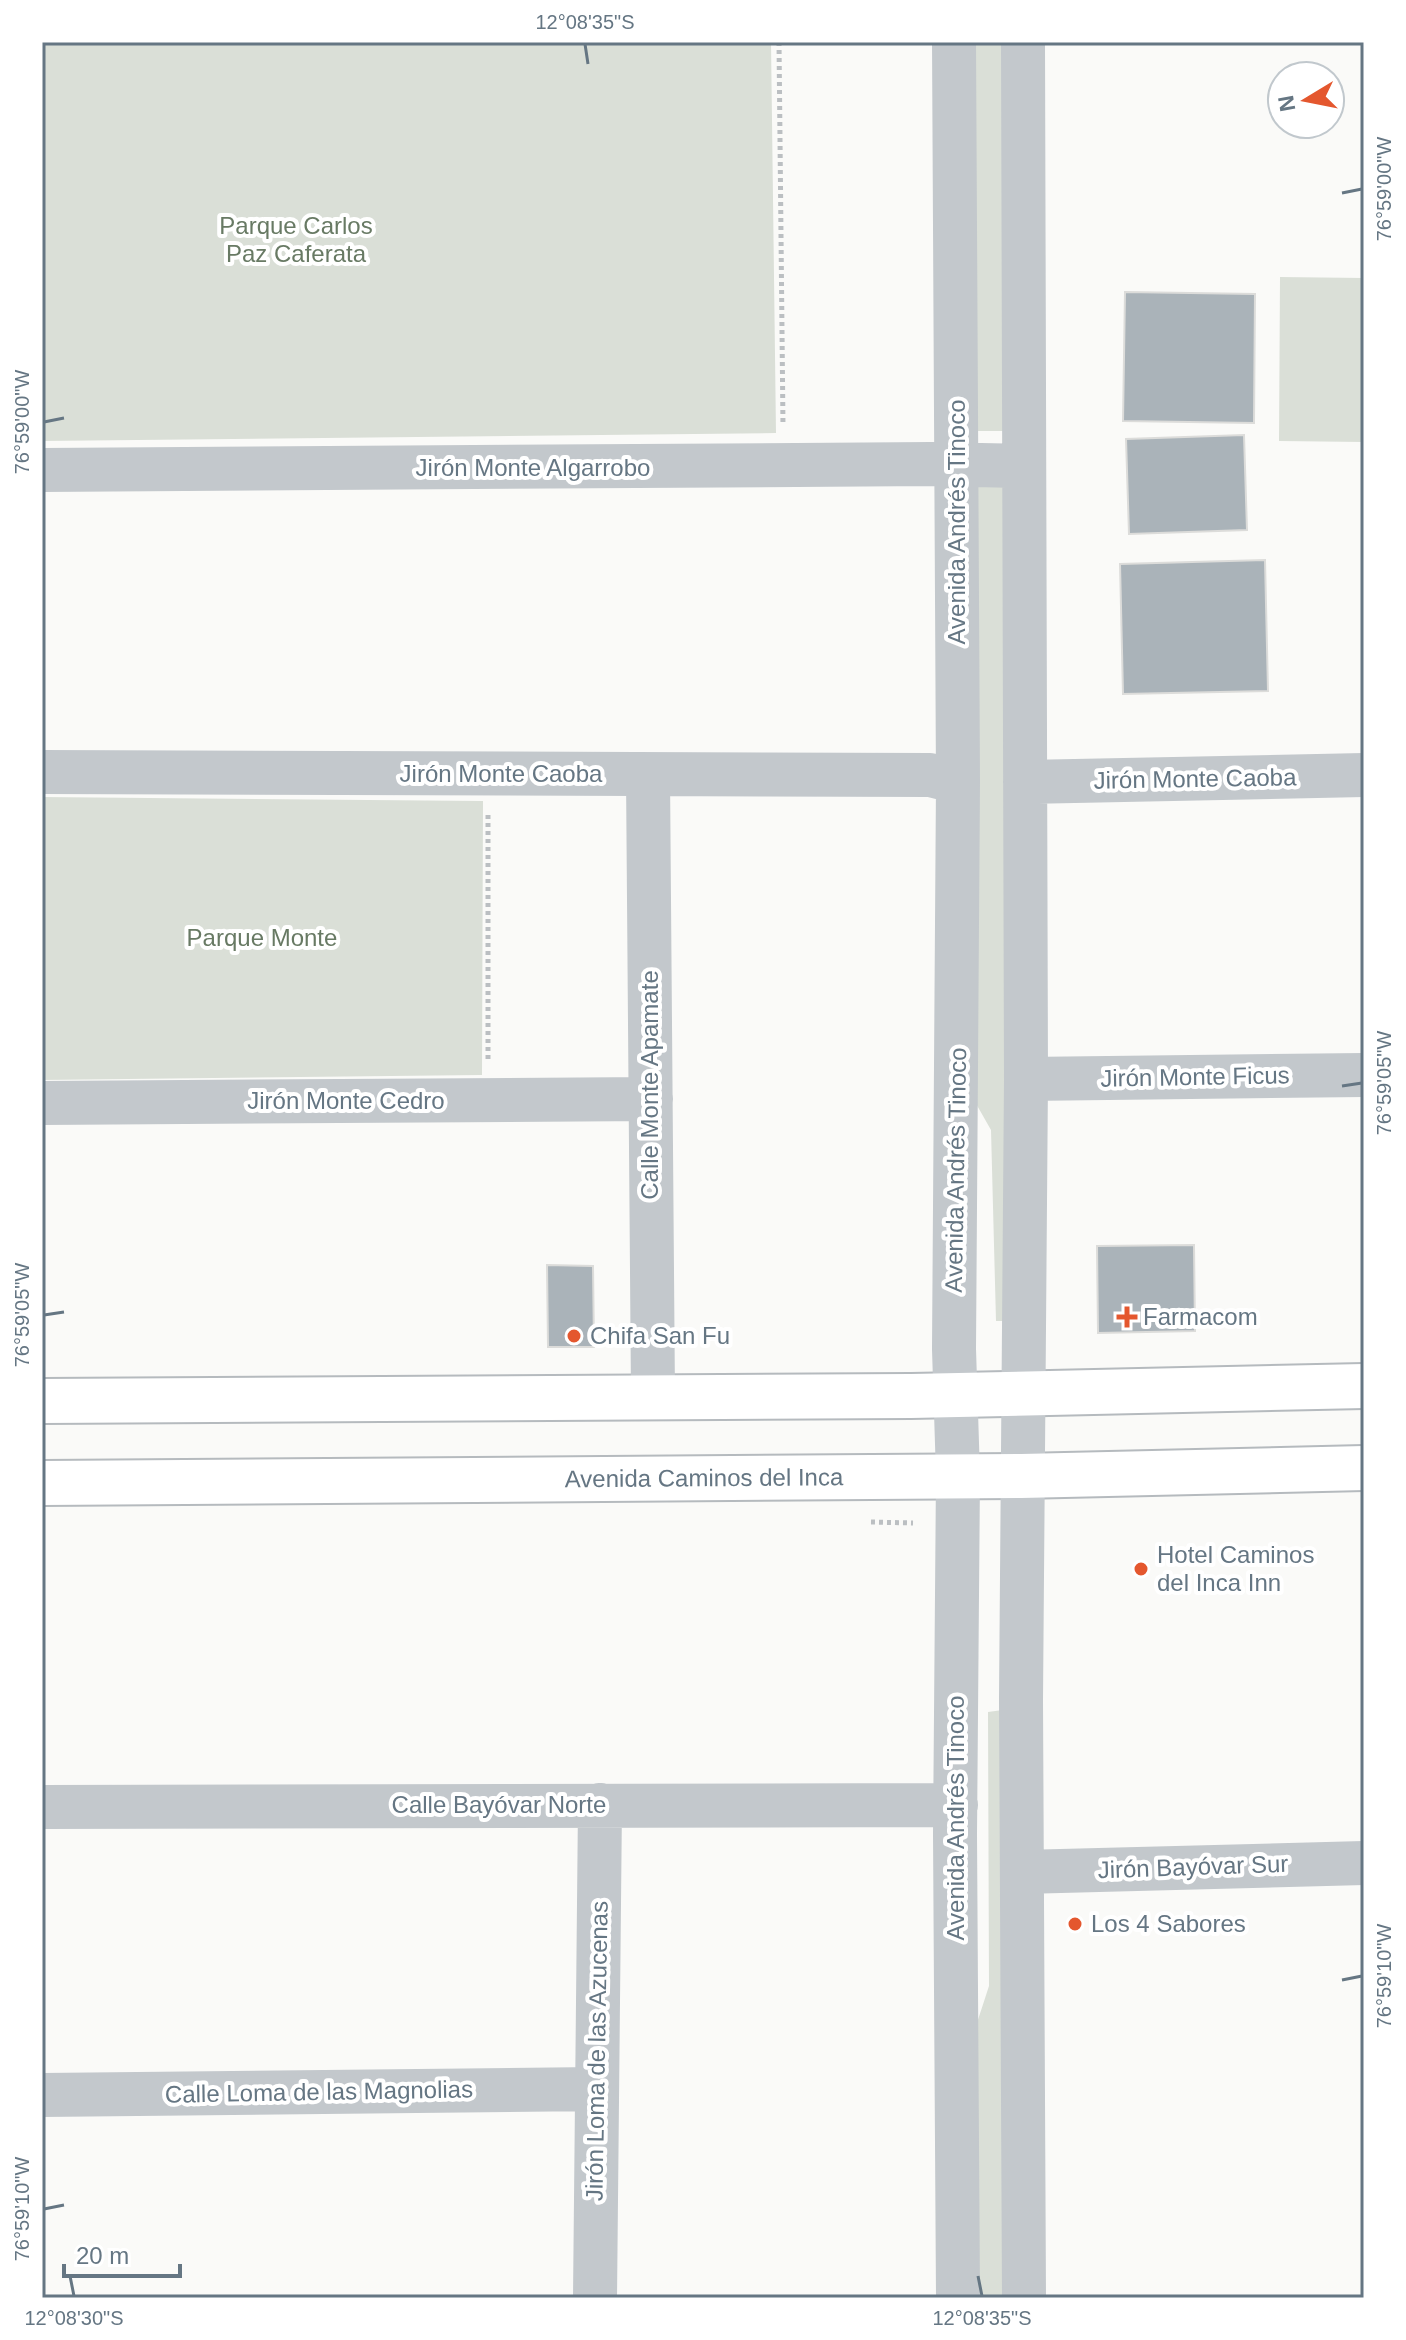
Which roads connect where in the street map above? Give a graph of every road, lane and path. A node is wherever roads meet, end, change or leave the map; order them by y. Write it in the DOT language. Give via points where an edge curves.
graph roads {
  1 [pos="779,42"];
  2 [pos="954,42"];
  3 [pos="1023,42"];
  4 [pos="956,466"];
  5 [pos="1024,466"];
  6 [pos="784,467"];
  7 [pos="42,470"];
  8 [pos="42,772"];
  9 [pos="489,774"];
  10 [pos="648,775"];
  11 [pos="1364,775"];
  12 [pos="958,782"];
  13 [pos="1025,782"];
  14 [pos="1364,1075"];
  15 [pos="1026,1079"];
  16 [pos="651,1099"];
  17 [pos="487,1100"];
  18 [pos="42,1103"];
  19 [pos="1364,1386"];
  20 [pos="1022,1393"];
  21 [pos="956,1395"];
  22 [pos="653,1396"];
  23 [pos="42,1401"];
  24 [pos="1364,1468"];
  25 [pos="958,1475"];
  26 [pos="1021,1476"];
  27 [pos="42,1483"];
  28 [pos="600,1805"];
  29 [pos="956,1805"];
  30 [pos="42,1807"];
  31 [pos="1364,1863"];
  32 [pos="1022,1872"];
  33 [pos="597,2089"];
  34 [pos="42,2095"];
  35 [pos="595,2298"];
  36 [pos="958,2298"];
  37 [pos="1024,2298"];
  1 -- 6 [label="path"];
  2 -- 4 [label="street, Avenida Andrés Tinoco"];
  3 -- 5 [label="street"];
  4 -- 5 [label="street, Jirón Monte Algarrobo"];
  4 -- 6 [label="street, Jirón Monte Algarrobo"];
  4 -- 12 [label="street, Avenida Andrés Tinoco"];
  5 -- 13 [label="street"];
  6 -- 7 [label="street, Jirón Monte Algarrobo"];
  8 -- 9 [label="street, Jirón Monte Caoba"];
  9 -- 10 [label="street, Jirón Monte Caoba"];
  9 -- 17 [label="path"];
  10 -- 12 [label="street, Jirón Monte Caoba" via="930,775"];
  10 -- 16 [label="street, Calle Monte Apamate"];
  11 -- 13 [label="street, Jirón Monte Caoba"];
  12 -- 21 [label="street, Avenida Andrés Tinoco"];
  13 -- 15 [label="street"];
  14 -- 15 [label="street, Jirón Monte Ficus"];
  15 -- 20 [label="street"];
  16 -- 17 [label="street, Jirón Monte Cedro"];
  16 -- 22 [label="street, Calle Monte Apamate"];
  17 -- 18 [label="street, Jirón Monte Cedro"];
  19 -- 20 [label="main road"];
  20 -- 21 [label="main road"];
  20 -- 26 [label="street"];
  21 -- 22 [label="main road"];
  21 -- 25 [label="street, Avenida Andrés Tinoco"];
  22 -- 23 [label="main road"];
  24 -- 26 [label="main road, Avenida Caminos del Inca"];
  25 -- 26 [label="main road, Avenida Caminos del Inca"];
  25 -- 27 [label="main road, Avenida Caminos del Inca"];
  25 -- 29 [label="street, Avenida Andrés Tinoco"];
  26 -- 32 [label="street"];
  28 -- 29 [label="street, Calle Bayóvar Norte"];
  28 -- 30 [label="street, Calle Bayóvar Norte"];
  28 -- 33 [label="street, Jirón Loma de las Azucenas"];
  29 -- 36 [label="street, Avenida Andrés Tinoco"];
  31 -- 32 [label="street, Jirón Bayóvar Sur"];
  32 -- 37 [label="street"];
  33 -- 34 [label="street, Calle Loma de las Magnolias"];
  33 -- 35 [label="street, Jirón Loma de las Azucenas"];
}
